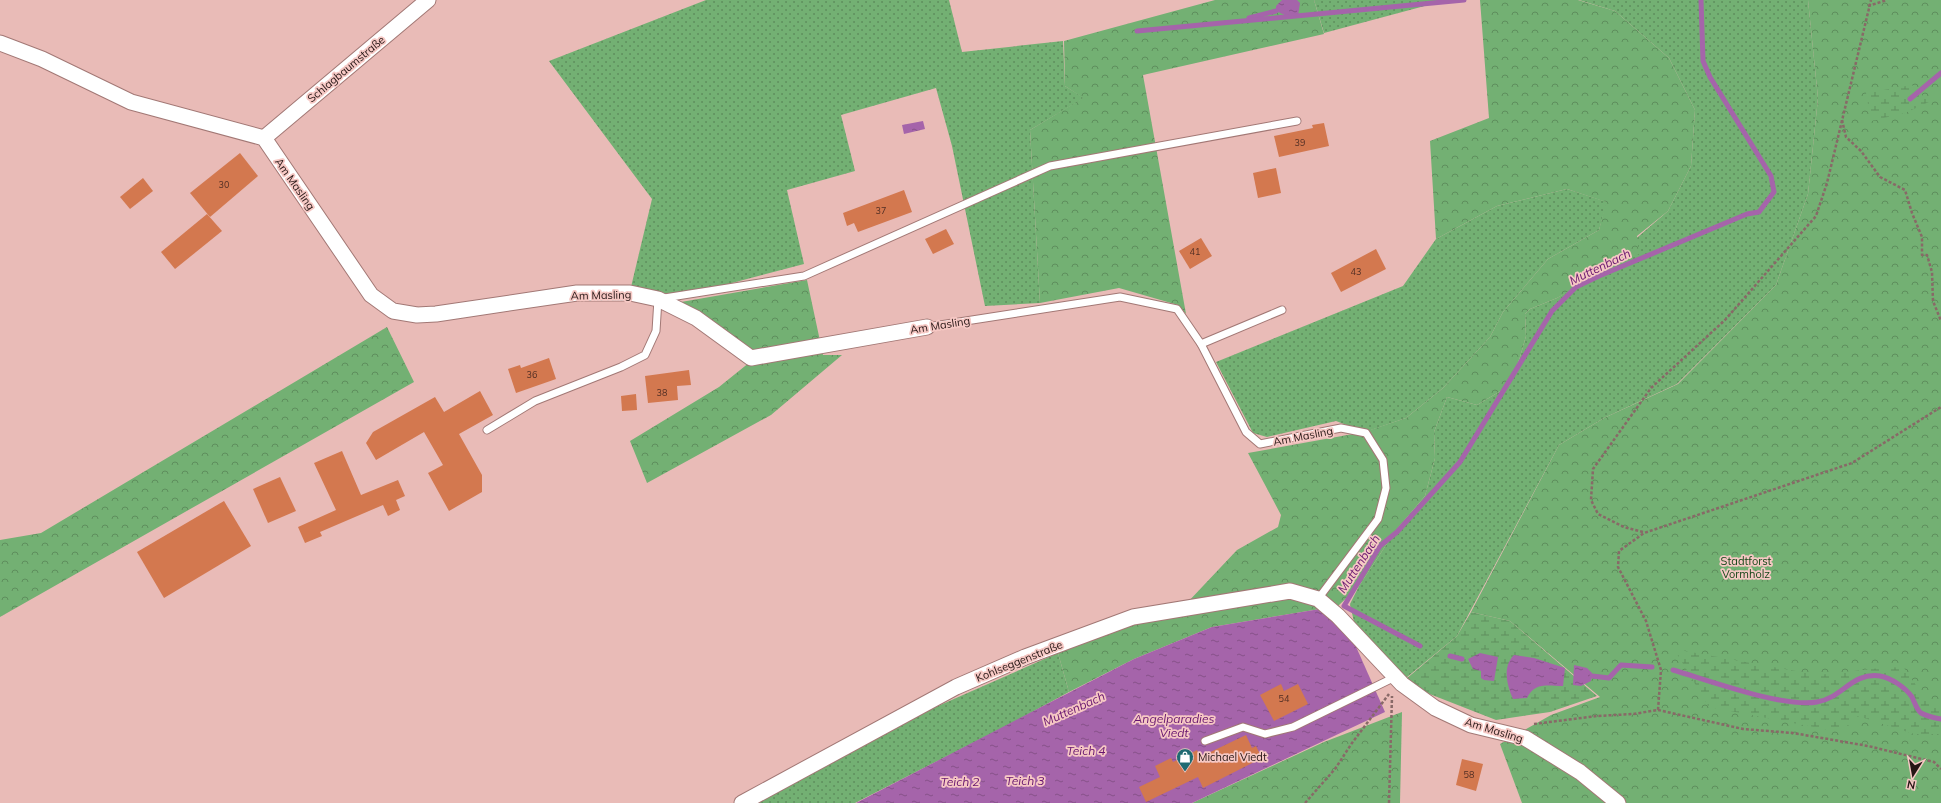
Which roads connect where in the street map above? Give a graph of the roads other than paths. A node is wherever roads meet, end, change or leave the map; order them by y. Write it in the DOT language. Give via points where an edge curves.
graph roads {
  1 [pos="428,0"];
  2 [pos="0,43"];
  3 [pos="1297,121"];
  4 [pos="264,138"];
  5 [pos="658,299"];
  6 [pos="1282,310"];
  7 [pos="927,327"];
  8 [pos="1201,344"];
  9 [pos="487,430"];
  10 [pos="1318,599"];
  11 [pos="1395,676"];
  12 [pos="1205,741"];
  13 [pos="742,803"];
  14 [pos="1618,803"];
  1 -- 4 [label="street, Schlagbaumstraße"];
  2 -- 4 [label="street" via="42,59 131,102"];
  3 -- 5 [label="lane" via="1050,166 804,276"];
  4 -- 5 [label="street, Am Masling" via="371,295 393,311 417,315 436,314 576,294 630,293"];
  5 -- 7 [label="street, Am Masling" via="696,318 751,358"];
  5 -- 9 [label="lane" via="656,331 645,354 621,367 535,401"];
  6 -- 8 [label="lane"];
  7 -- 8 [label="lane, Am Masling" via="1120,297 1177,309"];
  8 -- 10 [label="lane, Am Masling" via="1246,432 1260,444 1341,428 1366,433 1383,460 1386,488 1378,519"];
  10 -- 11 [label="street, Am Masling" via="1338,616"];
  10 -- 13 [label="street, Kohlseggenstraße" via="1290,592 1133,617 1024,657 956,687"];
  11 -- 12 [label="lane" via="1293,726 1265,734 1244,727"];
  11 -- 14 [label="street, Am Masling" via="1435,708 1471,724 1525,738 1580,772"];
}
